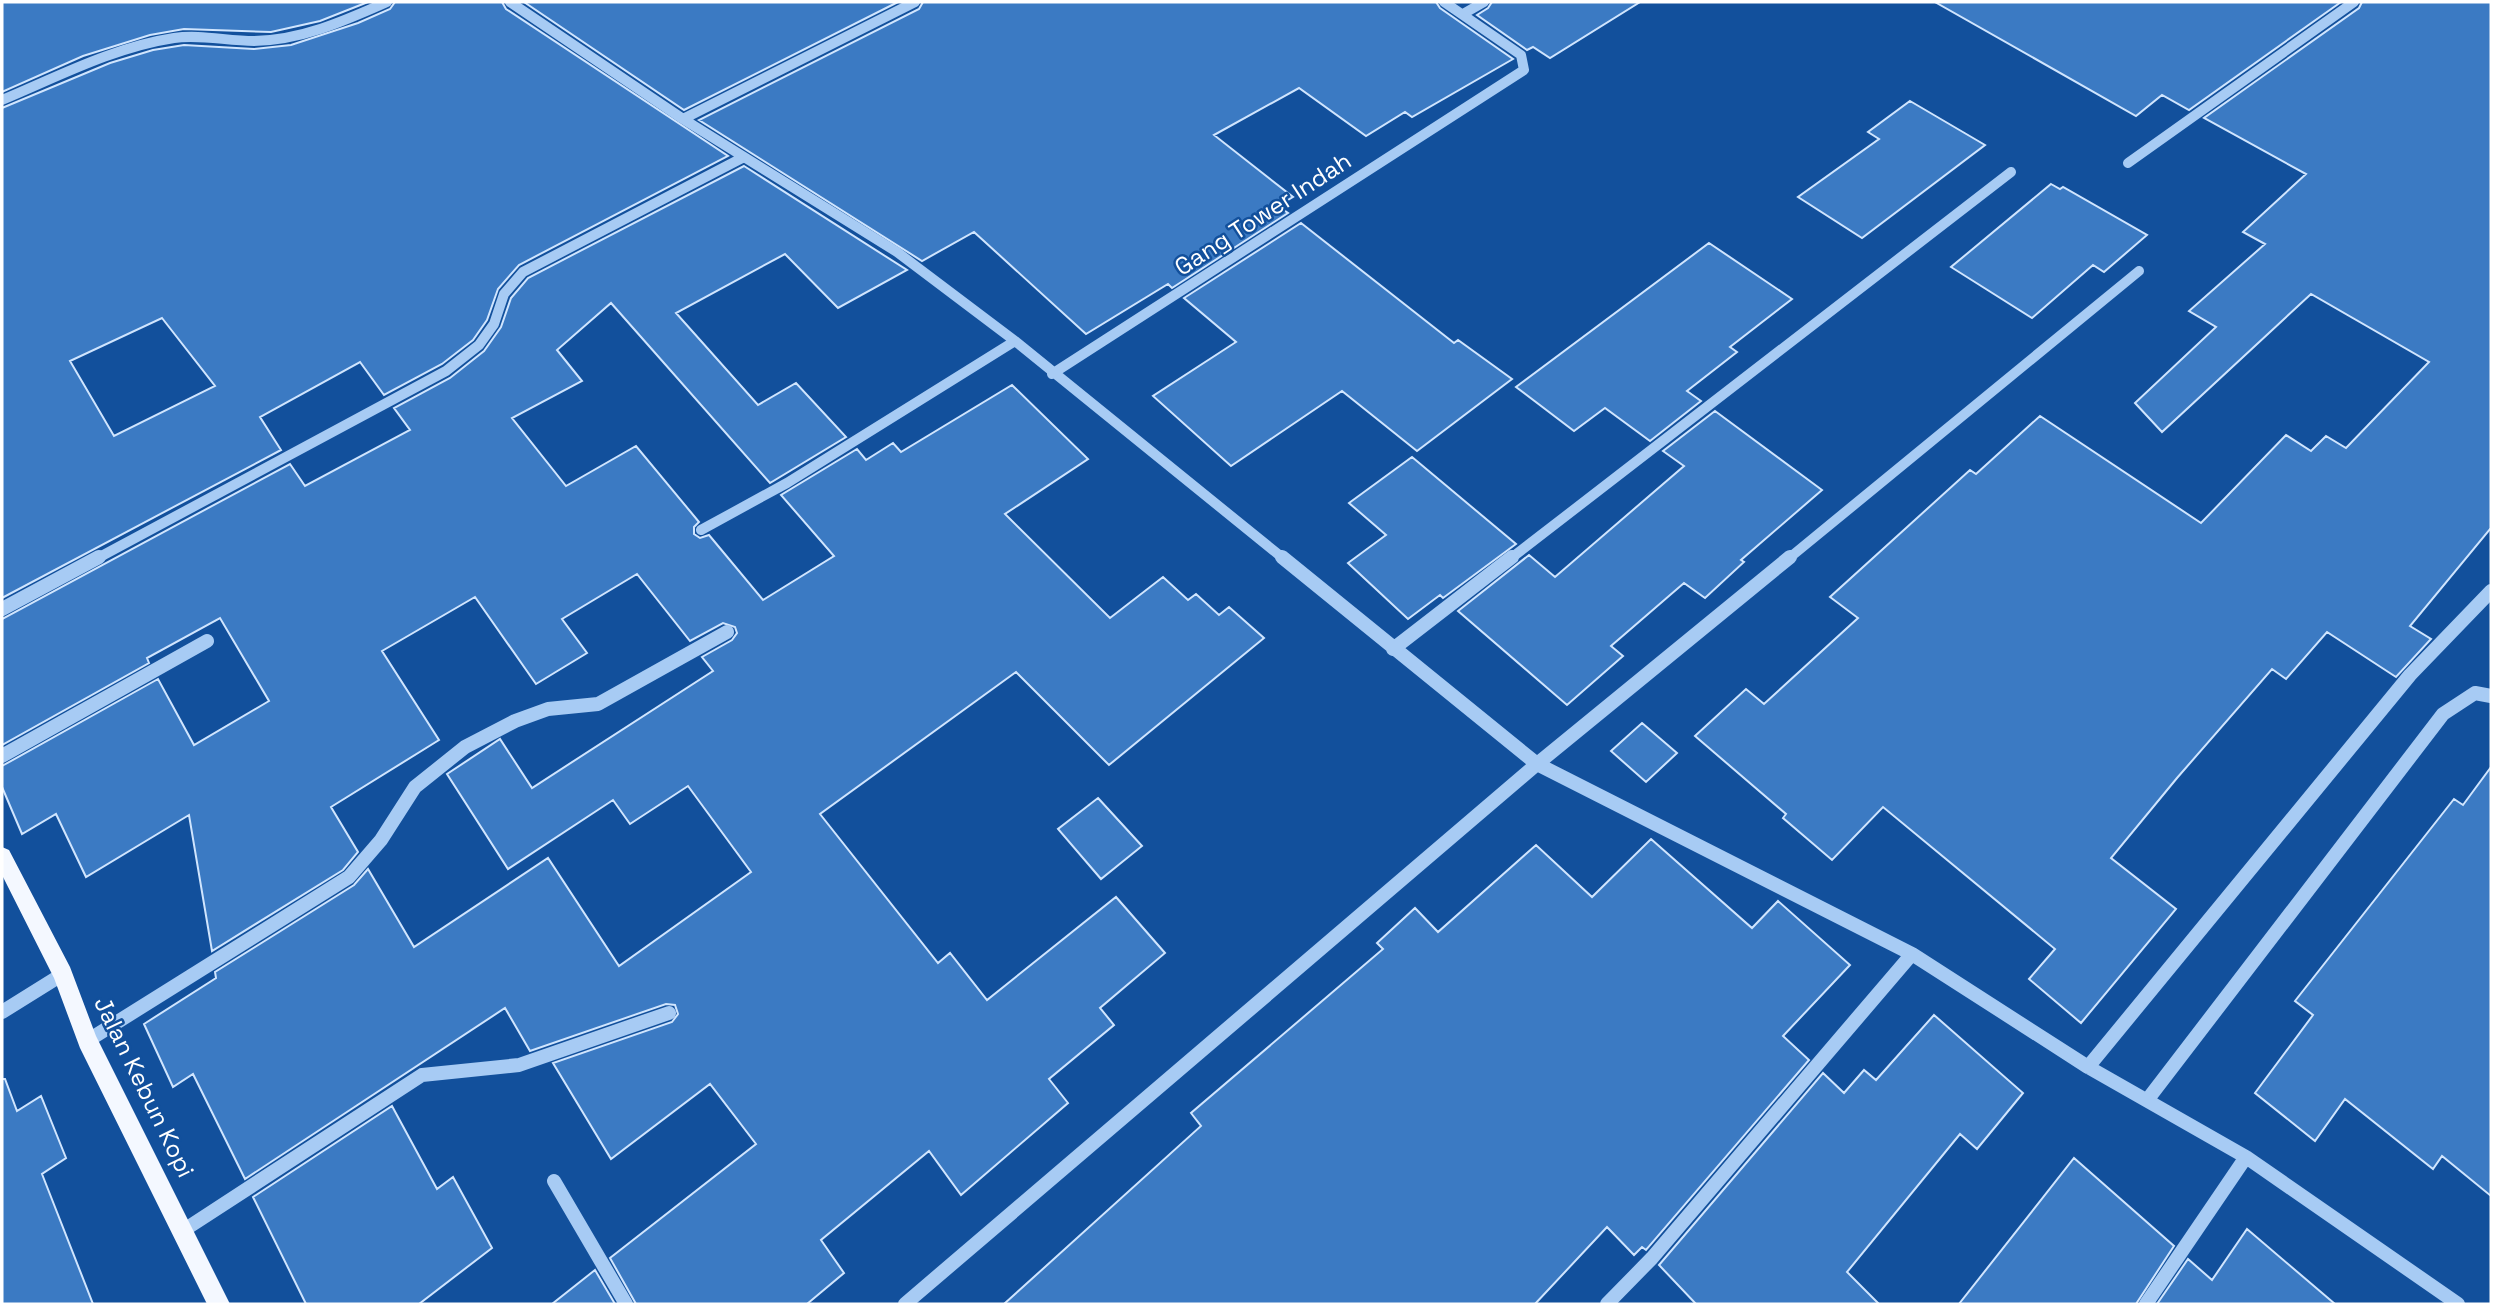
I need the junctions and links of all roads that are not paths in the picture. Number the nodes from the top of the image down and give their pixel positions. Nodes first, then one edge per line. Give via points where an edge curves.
1 (387, 2) edge
2 (509, 2) edge
3 (915, 2) edge
4 (1444, 2) edge
5 (1484, 2) edge
6 (2354, 2) edge
7 (1463, 14) junction
8 (2, 100) edge
9 (684, 119) junction
10 (744, 158) junction
11 (2129, 163) dead end
12 (2011, 172) dead end
13 (2139, 271) dead end
14 (1015, 341) junction
15 (1052, 374) junction
16 (701, 530) dead end
17 (2491, 592) edge
18 (2, 609) edge
19 (727, 632) dead end
20 (207, 641) dead end
21 (1393, 649) junction
22 (2491, 696) edge
23 (2, 756) edge
24 (1538, 764) junction
25 (2, 856) edge
26 (1912, 954) junction
27 (63, 974) junction
28 (2, 1012) edge
29 (669, 1013) dead end
30 (87, 1041) junction
31 (2088, 1068) junction
32 (2148, 1099) junction
33 (2246, 1157) junction
34 (554, 1181) dead end
35 (184, 1230) junction
36 (219, 1304) edge
37 (626, 1304) edge
38 (905, 1304) edge
39 (1607, 1304) edge
40 (2146, 1304) edge
41 (2458, 1304) edge

1 - 8 street via 312,34 281,40 254,42 203,35 171,38
2 - 9 street
3 - 9 street
4 - 7 street
5 - 7 street
6 - 11 street
7 - 15 street, Gang Tower Indah via 1521,55 1524,69
9 - 10 street
10 - 14 street via 897,252
10 - 18 street via 531,267 504,294 494,324 479,345 446,371
12 - 21 street
13 - 24 street
14 - 15 street
14 - 16 street via 787,483
15 - 21 street
17 - 31 street via 2410,675
19 - 30 street via 598,704 548,709 465,747 415,787 381,840 349,877
20 - 23 street
21 - 24 street
22 - 32 street via 2475,693 2443,714
24 - 26 street
24 - 38 street
25 - 27 main road, Jalan Kebun Kopi
26 - 31 street
26 - 39 street via 1652,1258
27 - 28 street
27 - 30 main road, Jalan Kebun Kopi
29 - 35 street via 519,1065 422,1075
30 - 35 main road, Jalan Kebun Kopi
31 - 32 street
32 - 33 street
33 - 40 street
33 - 41 street
34 - 37 street
35 - 36 main road, Jalan Kebun Kopi

